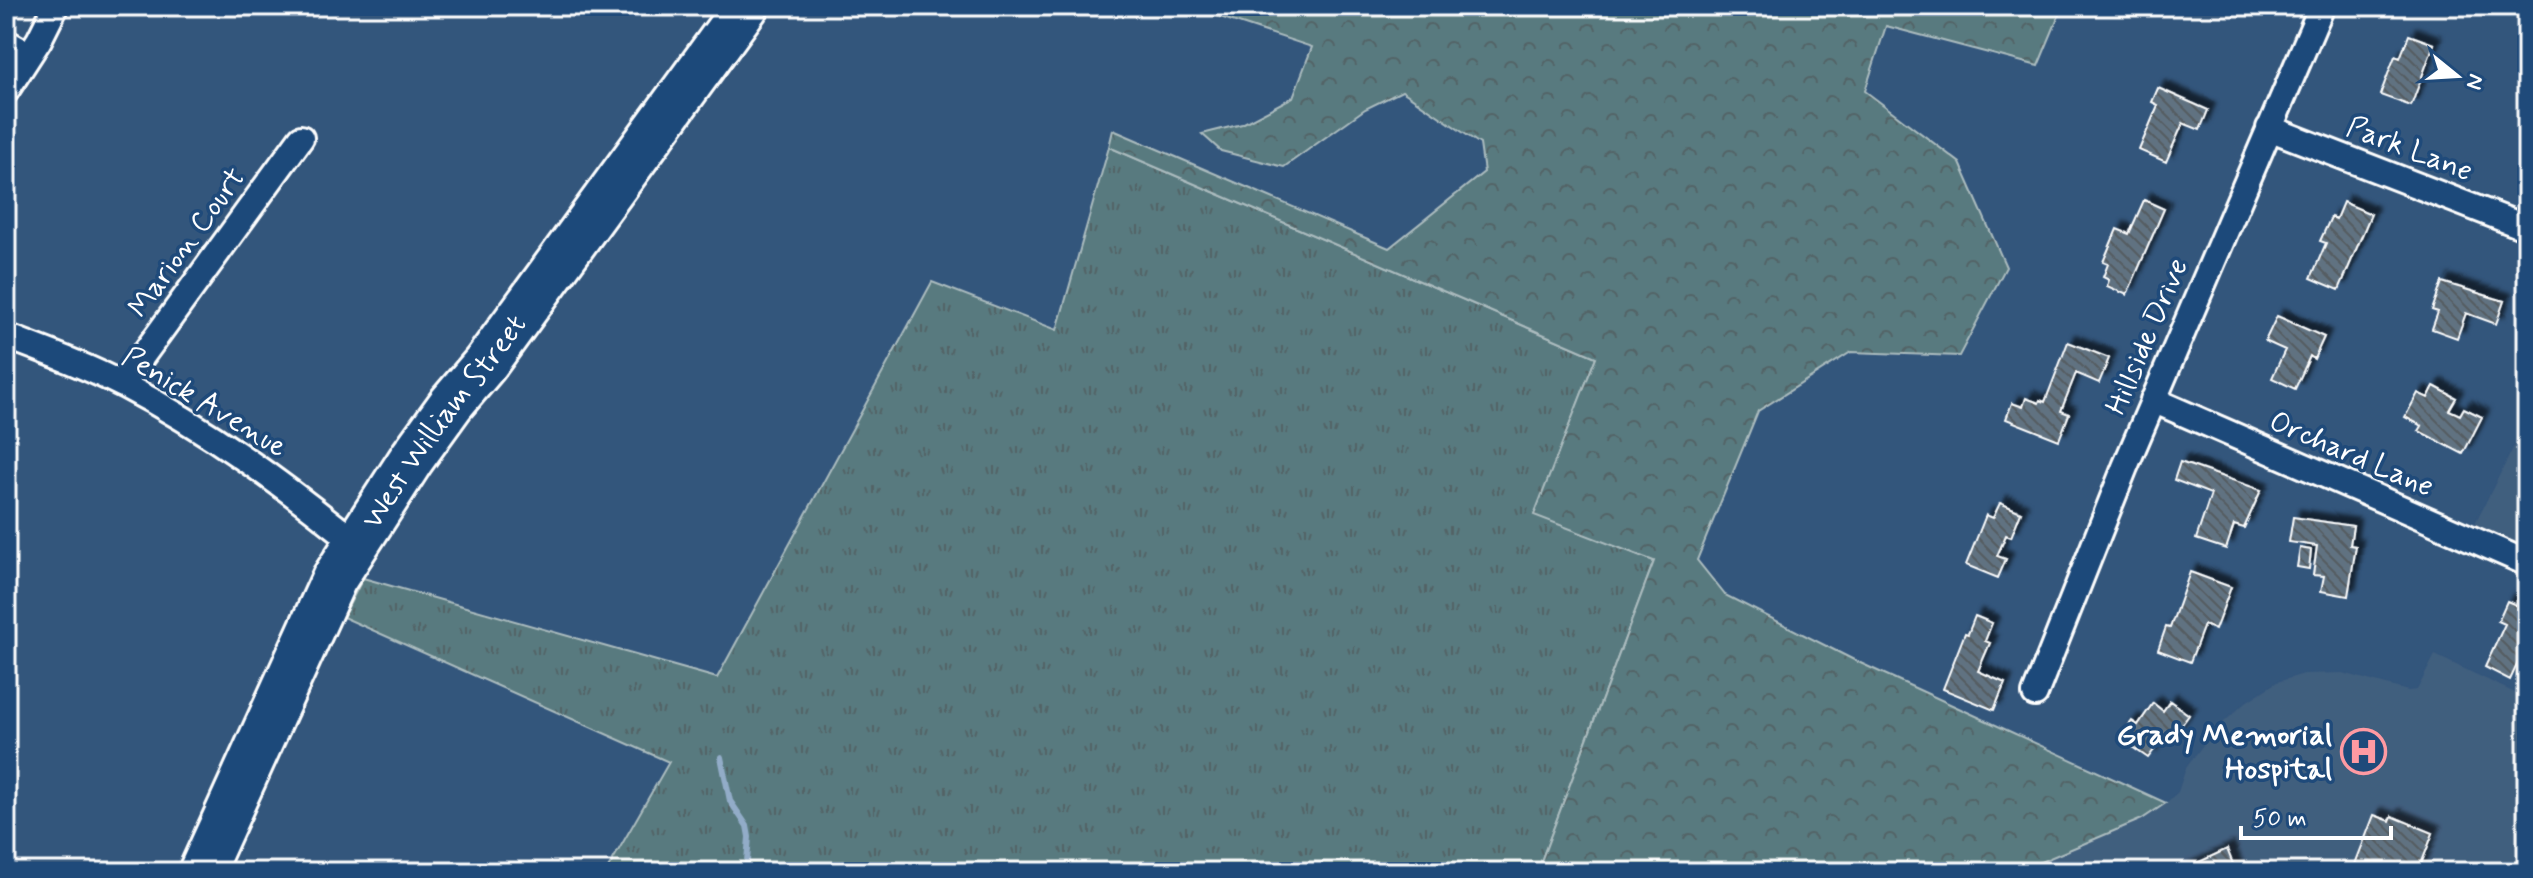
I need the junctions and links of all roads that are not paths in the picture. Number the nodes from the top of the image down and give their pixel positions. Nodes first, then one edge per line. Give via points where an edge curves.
1 (56, 6) edge
2 (746, 6) edge
3 (2322, 6) edge
4 (6, 42) edge
5 (29, 55) junction
6 (6, 91) edge
7 (2269, 128) junction
8 (301, 138) dead end
9 (2527, 228) edge
10 (6, 336) edge
11 (122, 384) junction
12 (2153, 400) junction
13 (357, 544) junction
14 (2527, 563) edge
15 (2035, 694) dead end
16 (201, 872) edge

1 - 5 street
2 - 13 highway, West William Street via 412,458
3 - 7 street, Hillside Drive
4 - 5 street
5 - 6 street
7 - 9 street, Park Lane
7 - 12 street, Hillside Drive
8 - 11 street, Marion Court
10 - 11 street, Penick Avenue
11 - 13 street, Penick Avenue via 230,449
12 - 14 street, Orchard Lane
12 - 15 street, Hillside Drive
13 - 16 highway, West William Street via 322,603

